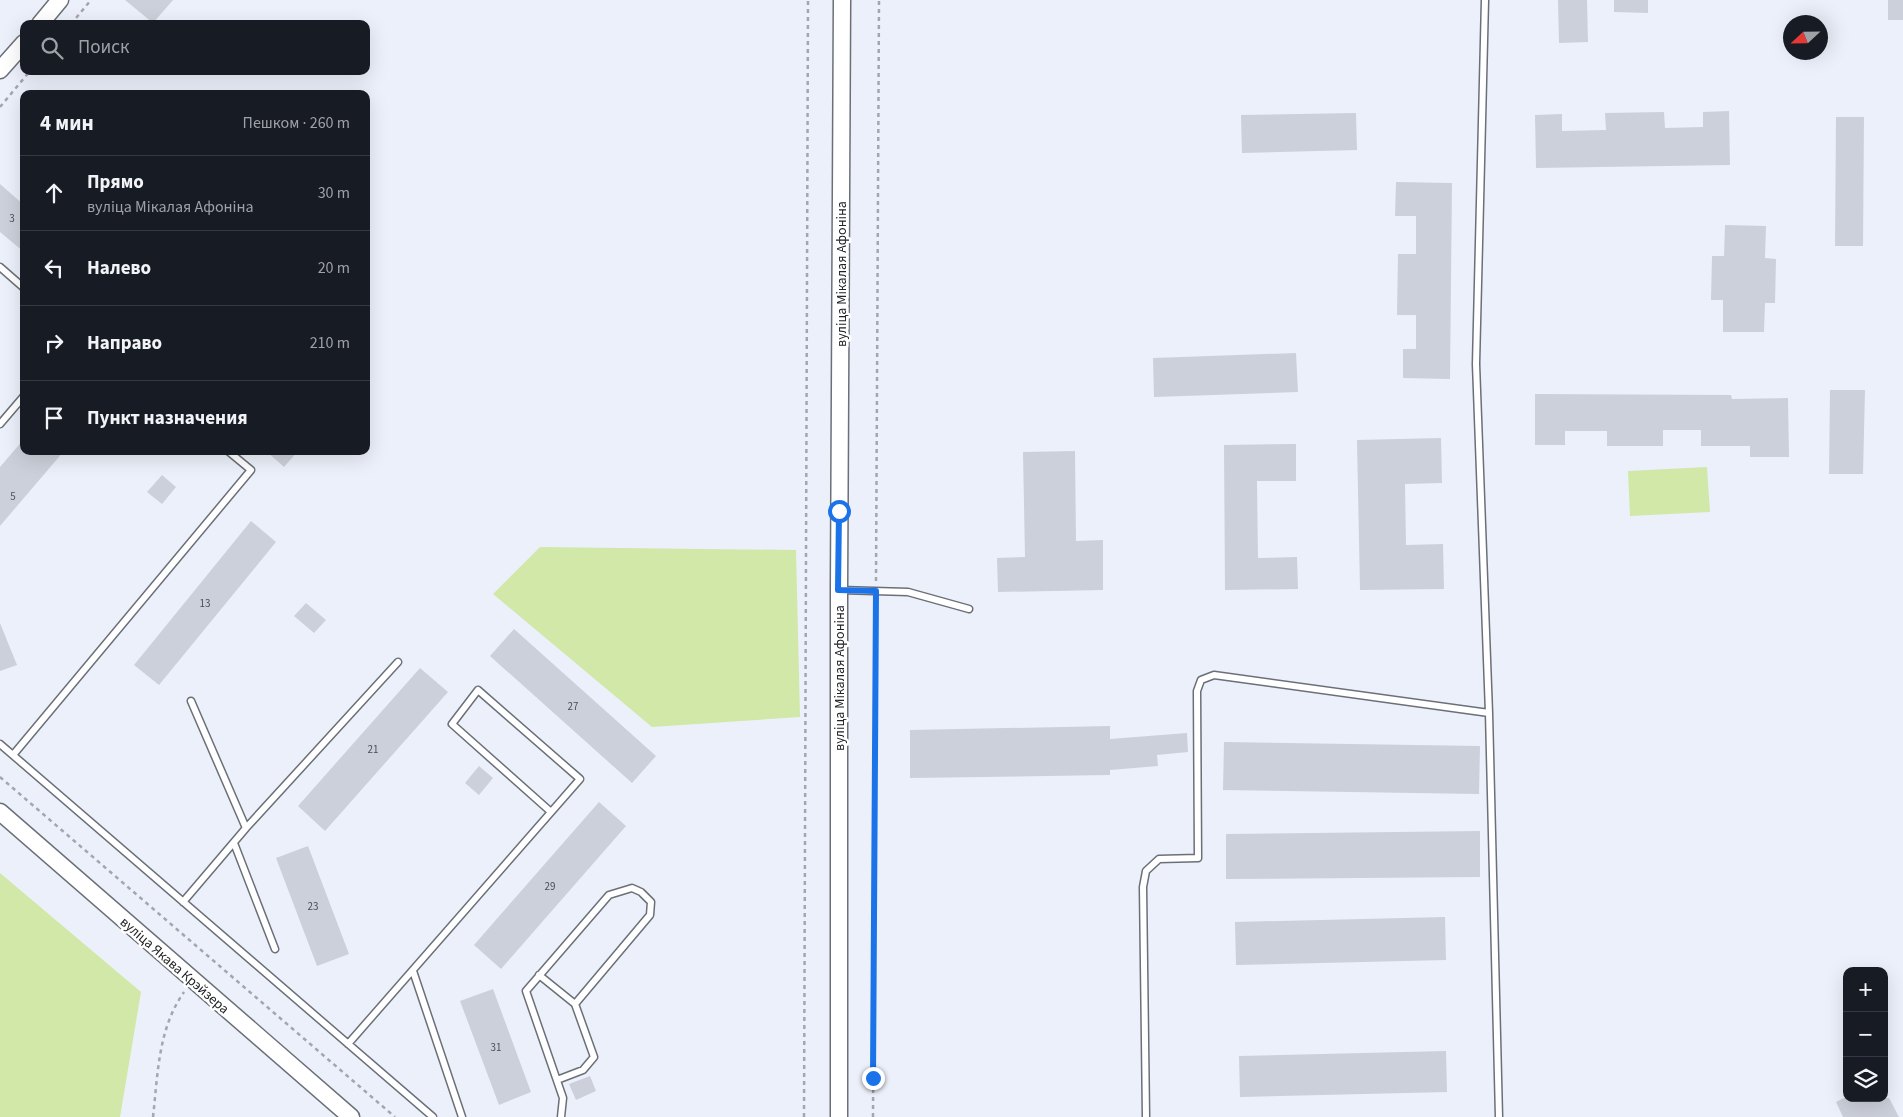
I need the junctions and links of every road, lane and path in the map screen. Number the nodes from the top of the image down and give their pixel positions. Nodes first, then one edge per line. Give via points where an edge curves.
1 (60, 0) edge
2 (91, 0) edge
3 (808, 0) edge
4 (842, 0) edge
5 (879, 0) edge
6 (1485, 0) edge
7 (43, 20) edge
8 (74, 20) edge
9 (20, 48) edge
10 (0, 70) edge
11 (27, 75) edge
12 (0, 107) edge
13 (0, 267) edge
14 (20, 284) edge
15 (20, 401) edge
16 (0, 424) edge
17 (233, 455) edge
18 (838, 590) junction
19 (876, 591) junction
20 (969, 610) dead end
21 (398, 662) dead end
22 (191, 702) dead end
23 (1489, 713) junction
24 (0, 744) edge
25 (13, 755) junction
26 (0, 777) edge
27 (0, 812) edge
28 (551, 812) junction
29 (246, 828) junction
30 (234, 843) junction
31 (183, 902) junction
32 (274, 949) dead end
33 (413, 970) junction
34 (539, 975) junction
35 (192, 980) junction
36 (574, 1004) junction
37 (348, 1044) junction
38 (557, 1080) junction
39 (153, 1117) edge
40 (351, 1117) edge
41 (394, 1117) edge
42 (433, 1117) edge
43 (462, 1117) edge
44 (561, 1117) edge
45 (804, 1117) edge
46 (839, 1117) edge
47 (872, 1117) edge
48 (1146, 1117) edge
49 (1499, 1117) edge

1 - 7 street
2 - 8 path
3 - 45 path
4 - 18 street, вуліца Мікалая Афоніна
5 - 19 path
6 - 23 lane via 1476,364
9 - 10 street
11 - 12 path
13 - 14 lane
15 - 16 lane
17 - 25 lane via 251,470
18 - 19 lane
18 - 46 street, вуліца Мікалая Афоніна
19 - 20 lane via 908,592
19 - 47 path
21 - 29 lane
22 - 29 lane
23 - 48 lane via 1214,675 1201,680 1197,691 1198,858 1159,859 1146,871 1143,886
23 - 49 lane
24 - 25 lane
25 - 31 lane
26 - 41 path
27 - 35 street, вуліца Якава Крэйзера
28 - 28 lane via 580,779 478,690 452,724
28 - 33 lane
29 - 30 lane
30 - 31 lane
30 - 32 lane
31 - 37 lane
33 - 37 lane
33 - 43 lane
34 - 36 lane
34 - 36 lane via 609,895 632,888 641,892 650,902 650,915
34 - 38 lane via 526,990
35 - 39 path via 167,1022
35 - 40 street, вуліца Якава Крэйзера
36 - 38 lane via 594,1057 583,1070
37 - 42 lane
38 - 44 lane via 563,1098

